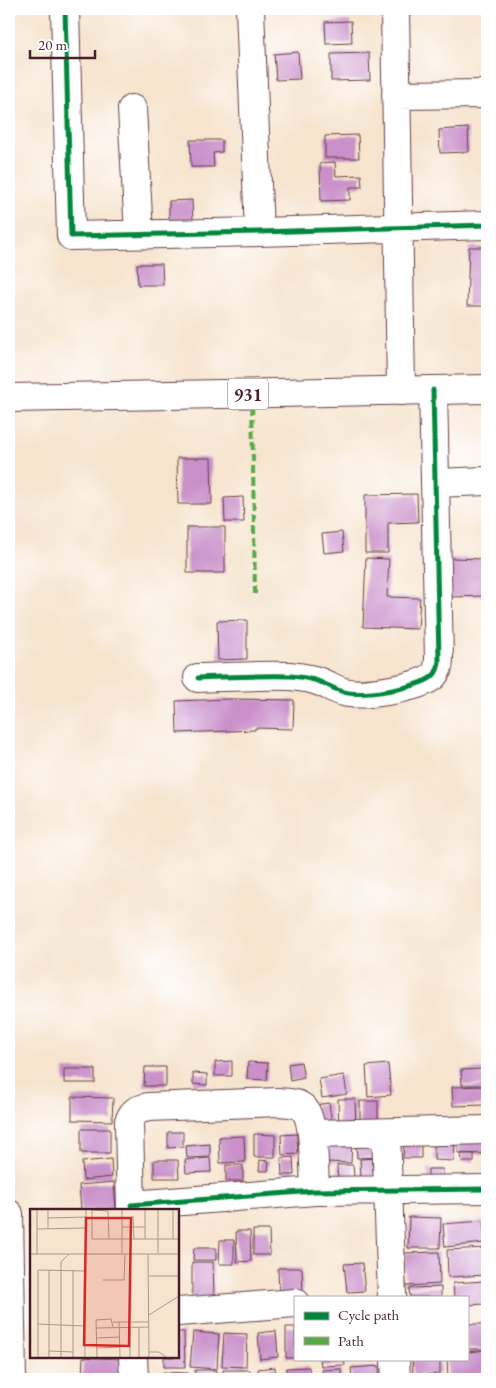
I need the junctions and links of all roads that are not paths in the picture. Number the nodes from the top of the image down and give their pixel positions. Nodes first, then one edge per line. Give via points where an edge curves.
1 (65, 9) edge
2 (250, 9) edge
3 (395, 9) edge
4 (396, 94) junction
5 (487, 94) edge
6 (132, 109) dead end
7 (487, 225) edge
8 (398, 228) junction
9 (258, 232) junction
10 (139, 234) junction
11 (487, 389) edge
12 (401, 390) junction
13 (433, 390) junction
14 (9, 398) edge
15 (487, 481) edge
16 (435, 483) junction
17 (198, 678) dead end
18 (487, 1130) edge
19 (386, 1133) junction
20 (312, 1134) junction
21 (487, 1189) edge
22 (387, 1190) junction
23 (315, 1191) junction
24 (132, 1208) edge
25 (9, 1214) edge
26 (392, 1296) edge
27 (294, 1303) edge
28 (179, 1312) edge
29 (133, 1358) edge
30 (395, 1360) edge
31 (12, 1379) edge
32 (134, 1379) edge
33 (396, 1379) edge

1 - 10 main road via 71,236
2 - 9 main road
3 - 4 main road
4 - 5 main road
4 - 8 main road
6 - 10 main road
7 - 8 main road
8 - 9 main road
8 - 12 main road
9 - 10 main road
11 - 13 main road, 931
12 - 13 main road, 931
12 - 14 main road, 931
13 - 16 main road
15 - 16 main road
16 - 17 main road via 440,659 433,676 412,686 358,694 344,692 319,681 290,676
18 - 19 main road
19 - 20 main road
19 - 22 main road
20 - 23 main road
20 - 24 main road via 308,1115 295,1103 138,1109 129,1121
21 - 22 main road
22 - 23 main road
22 - 26 main road
23 - 24 main road
25 - 31 main road
27 - 28 main road
29 - 32 main road
30 - 33 main road

